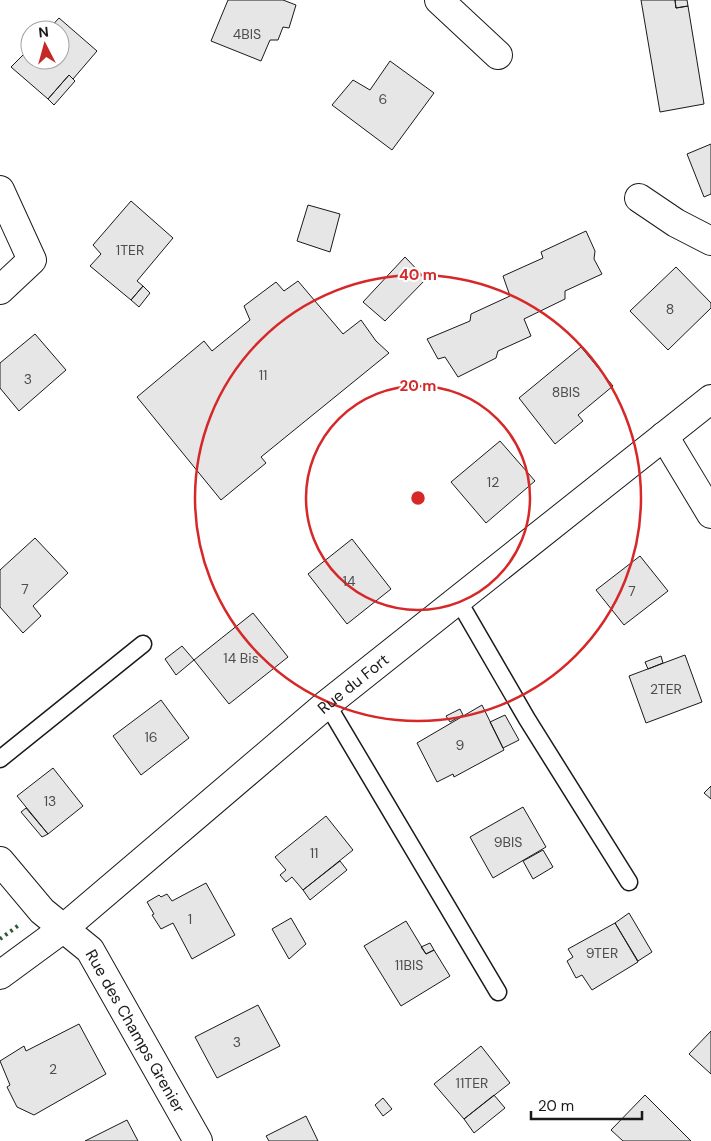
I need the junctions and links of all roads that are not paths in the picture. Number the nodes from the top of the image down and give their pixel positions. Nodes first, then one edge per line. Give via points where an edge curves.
1 (439, 0) edge
2 (498, 55) dead end
3 (0, 190) edge
4 (639, 198) dead end
5 (711, 241) edge
6 (0, 290) edge
7 (711, 399) edge
8 (664, 436) junction
9 (711, 514) edge
10 (458, 600) junction
11 (143, 644) dead end
12 (327, 704) junction
13 (0, 759) edge
14 (0, 862) edge
15 (629, 882) dead end
16 (64, 928) junction
17 (0, 975) edge
18 (498, 992) dead end
19 (198, 1141) edge

1 - 2 street
3 - 6 street via 32,260
4 - 5 street
7 - 8 street, Rue du Fort
8 - 9 street
8 - 10 street, Rue du Fort
10 - 12 street, Rue du Fort
10 - 15 lane
11 - 13 lane
12 - 16 street, Rue du Fort
12 - 18 lane
14 - 16 street, Rue des Champs Grenier via 42,911
16 - 17 street, Rue du Fort
16 - 19 street, Rue des Champs Grenier via 90,950

